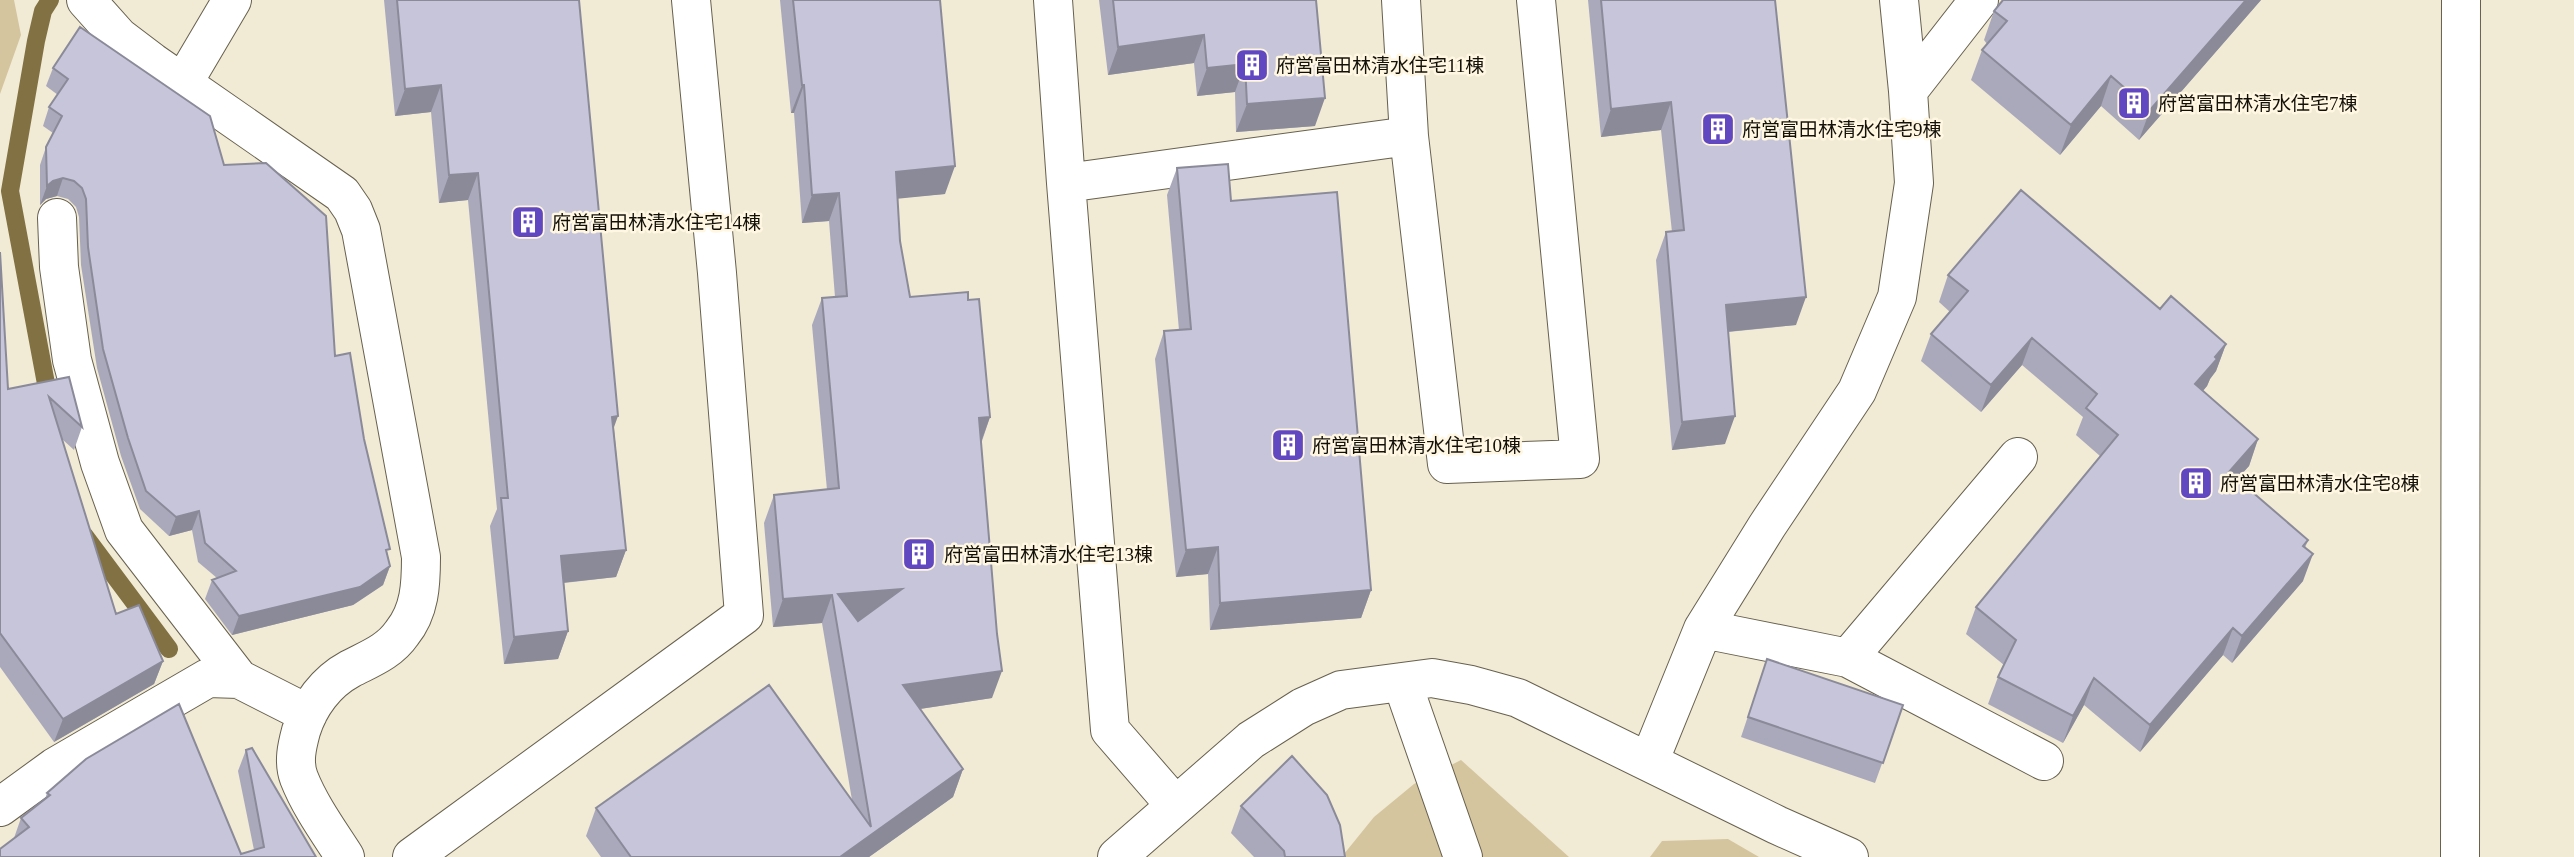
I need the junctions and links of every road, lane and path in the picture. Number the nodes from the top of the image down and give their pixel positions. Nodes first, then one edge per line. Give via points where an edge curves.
1 (86, 0) edge
2 (232, 0) edge
3 (691, 0) edge
4 (1053, 0) edge
5 (1401, 0) edge
6 (1536, 0) edge
7 (1899, 0) edge
8 (1979, 0) edge
9 (2461, 0) edge
10 (183, 83) junction
11 (1908, 91) junction
12 (1409, 136) junction
13 (1066, 183) junction
14 (57, 218) dead end
15 (2018, 457) dead end
16 (1703, 629) junction
17 (1848, 658) junction
18 (239, 679) junction
19 (1402, 682) junction
20 (308, 713) junction
21 (2044, 761) dead end
22 (1649, 762) junction
23 (1175, 805) junction
24 (0, 807) edge
25 (345, 857) edge
26 (412, 857) edge
27 (1118, 857) edge
28 (1463, 857) edge
29 (1849, 857) edge
30 (2460, 857) edge

1 - 10 street via 119,37
2 - 10 street
3 - 26 street via 744,615
4 - 13 street
5 - 12 street
6 - 12 street via 1580,459 1447,464
7 - 11 street
8 - 11 street
9 - 30 street
10 - 20 street via 342,194 357,220 369,271 422,556 420,593 402,634 379,656 328,685
11 - 16 street via 1914,183 1897,297 1857,391
12 - 13 street
13 - 23 street via 1110,730
14 - 18 street via 72,360 124,530
15 - 17 street
16 - 17 street
16 - 22 street
17 - 21 street
18 - 20 street
18 - 24 street via 208,678 55,767
19 - 22 street via 1433,678 1518,698
19 - 23 street via 1342,690 1303,707 1251,740
19 - 28 street
20 - 25 street via 295,750 298,776
22 - 29 street
23 - 27 street

